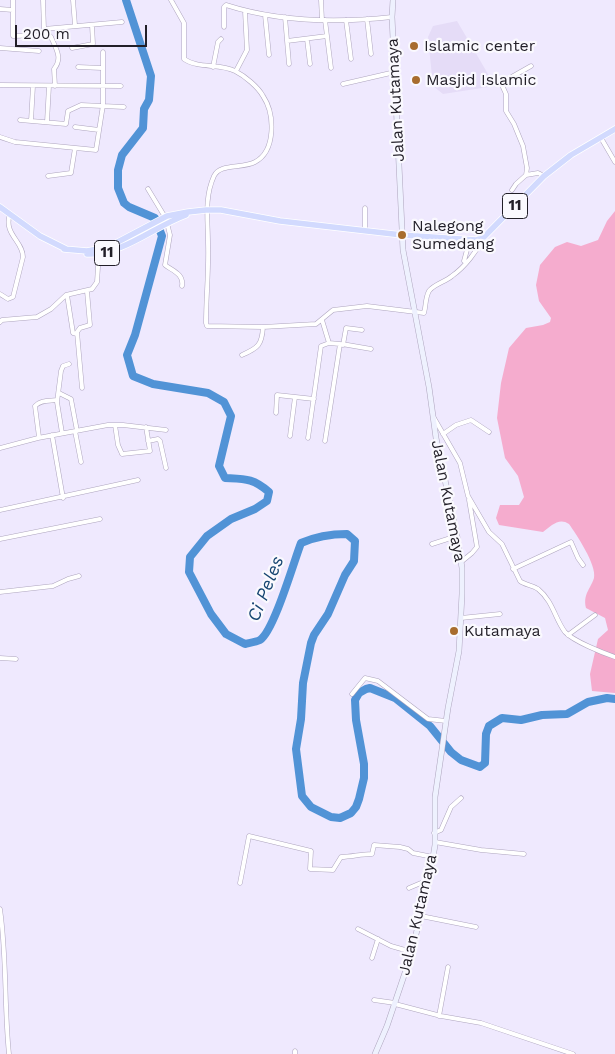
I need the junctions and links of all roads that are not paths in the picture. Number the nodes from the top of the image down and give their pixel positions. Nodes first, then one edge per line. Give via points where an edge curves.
1 (13, 0) edge
2 (43, 0) edge
3 (73, 0) edge
4 (170, 0) edge
5 (322, 0) edge
6 (392, 0) edge
7 (0, 9) edge
8 (13, 10) junction
9 (245, 11) junction
10 (266, 15) junction
11 (285, 17) junction
12 (392, 17) junction
13 (323, 20) junction
14 (346, 20) junction
15 (367, 20) junction
16 (122, 22) dead end
17 (92, 25) junction
18 (75, 26) junction
19 (224, 27) dead end
20 (44, 29) junction
21 (49, 35) junction
22 (327, 36) junction
23 (306, 38) junction
24 (221, 39) dead end
25 (287, 41) junction
26 (0, 48) edge
27 (72, 48) dead end
28 (39, 51) dead end
29 (103, 52) dead end
30 (371, 54) dead end
31 (269, 55) dead end
32 (351, 59) dead end
33 (289, 64) dead end
34 (310, 64) dead end
35 (213, 66) junction
36 (531, 66) dead end
37 (78, 67) dead end
38 (102, 68) junction
39 (331, 68) dead end
40 (236, 71) junction
41 (395, 72) junction
42 (343, 84) dead end
43 (0, 85) edge
44 (32, 86) junction
45 (49, 86) junction
46 (55, 86) junction
47 (121, 86) dead end
48 (102, 87) junction
49 (103, 105) junction
50 (124, 106) dead end
51 (20, 120) dead end
52 (31, 121) junction
53 (47, 122) junction
54 (75, 127) dead end
55 (615, 129) edge
56 (99, 130) junction
57 (0, 137) edge
58 (601, 138) junction
59 (75, 148) junction
60 (615, 162) edge
61 (526, 175) junction
62 (48, 176) dead end
63 (544, 176) junction
64 (148, 189) dead end
65 (512, 190) dead end
66 (0, 207) edge
67 (365, 208) dead end
68 (206, 210) junction
69 (10, 214) junction
70 (165, 220) junction
71 (365, 230) junction
72 (402, 235) junction
73 (484, 237) junction
74 (466, 240) junction
75 (99, 252) junction
76 (463, 265) junction
77 (182, 286) dead end
78 (87, 291) junction
79 (0, 294) edge
80 (67, 295) junction
81 (416, 313) junction
82 (322, 320) junction
83 (0, 322) edge
84 (263, 327) junction
85 (362, 330) dead end
86 (77, 334) junction
87 (329, 342) junction
88 (341, 344) junction
89 (371, 349) dead end
90 (242, 355) dead end
91 (69, 364) dead end
92 (82, 388) dead end
93 (59, 393) junction
94 (295, 397) junction
95 (314, 399) junction
96 (57, 400) junction
97 (276, 413) dead end
98 (432, 413) junction
99 (115, 425) junction
100 (146, 427) junction
101 (166, 430) dead end
102 (76, 431) junction
103 (489, 432) dead end
104 (62, 434) junction
105 (443, 434) junction
106 (52, 435) junction
107 (290, 436) dead end
108 (39, 437) junction
109 (308, 438) dead end
110 (148, 441) junction
111 (325, 441) dead end
112 (0, 448) edge
113 (81, 462) dead end
114 (166, 468) dead end
115 (138, 480) dead end
116 (466, 491) junction
117 (63, 498) junction
118 (0, 510) edge
119 (100, 519) dead end
120 (458, 536) junction
121 (0, 539) edge
122 (432, 544) dead end
123 (461, 562) junction
124 (583, 565) dead end
125 (513, 569) junction
126 (79, 576) dead end
127 (0, 592) edge
128 (500, 614) dead end
129 (595, 615) dead end
130 (461, 618) junction
131 (568, 635) junction
132 (615, 656) edge
133 (0, 658) edge
134 (16, 659) dead end
135 (352, 694) dead end
136 (446, 721) junction
137 (461, 798) dead end
138 (434, 833) junction
139 (434, 842) junction
140 (524, 854) dead end
141 (433, 857) junction
142 (428, 880) junction
143 (240, 883) dead end
144 (409, 888) dead end
145 (0, 909) edge
146 (421, 916) junction
147 (476, 927) dead end
148 (358, 929) dead end
149 (378, 939) junction
150 (412, 952) junction
151 (372, 958) dead end
152 (448, 967) dead end
153 (374, 1000) dead end
154 (395, 1004) junction
155 (2, 1016) edge
156 (439, 1016) junction
157 (8, 1054) edge
158 (375, 1054) edge
159 (573, 1054) edge

1 - 8 street
2 - 20 street
3 - 18 street
4 - 35 street via 184,23 184,59
5 - 13 street
6 - 12 main road, Jalan Kutamaya
7 - 8 street
8 - 21 street via 14,36
9 - 10 street
9 - 19 street via 224,6
9 - 40 street via 247,50
10 - 11 street
10 - 31 street
11 - 13 street
11 - 25 street
12 - 15 street
12 - 41 main road, Jalan Kutamaya
13 - 14 street
13 - 22 street
14 - 15 street
14 - 32 street
15 - 30 street
16 - 17 street
17 - 18 street
17 - 27 street via 93,44
18 - 20 street
20 - 21 street
21 - 46 street via 59,57 54,69
22 - 23 street
22 - 39 street
23 - 25 street
23 - 34 street
24 - 35 street
25 - 33 street
26 - 28 street
29 - 38 street
35 - 40 street
36 - 61 street via 502,83 506,111 523,146
37 - 38 street
38 - 48 street
40 - 68 street via 264,97 269,110 270,138 266,153 257,161 241,167 222,168 216,173
41 - 42 street
41 - 72 main road, Jalan Kutamaya
43 - 44 street
44 - 45 street
44 - 52 street
45 - 46 street
45 - 53 street
46 - 48 street
47 - 48 street
48 - 49 street
49 - 50 street
49 - 53 street via 75,107 68,111 66,124
49 - 56 street
51 - 52 street
52 - 53 street
54 - 56 street
55 - 58 highway, 11
56 - 59 street via 96,150
57 - 59 street via 15,142
58 - 60 street
58 - 63 highway, 11
59 - 62 street via 71,173
61 - 63 street via 538,173
61 - 65 street
63 - 73 highway, 11
64 - 70 street
66 - 69 highway, 11
67 - 71 street
68 - 70 highway, 11
68 - 71 highway, 11
68 - 84 street via 206,325
69 - 75 highway, 11 via 40,236 64,248 77,253
69 - 79 street via 8,223 23,257 13,297 8,299
70 - 75 highway, 11 via 114,251
70 - 77 street via 170,235 164,263 180,274
71 - 72 highway, 11
72 - 74 highway, 11
72 - 81 main road, Jalan Kutamaya
73 - 74 highway, 11
73 - 76 street
74 - 76 street via 468,246
75 - 78 street via 97,282
76 - 81 street via 429,291 424,313
78 - 80 street
78 - 86 street via 91,322
80 - 83 street via 52,309 37,316
80 - 86 street via 72,330
81 - 82 street via 367,306 333,310
81 - 98 main road, Jalan Kutamaya
82 - 84 street via 316,324
82 - 87 street
84 - 90 street via 257,347
85 - 88 street via 346,328
86 - 92 street
87 - 88 street
87 - 95 street via 321,346
88 - 89 street
88 - 111 street
91 - 93 street via 60,371
93 - 96 street
93 - 102 street via 71,399
94 - 95 street
94 - 97 street via 277,395
94 - 107 street
95 - 109 street
96 - 104 street
96 - 108 street via 35,406
98 - 105 street
98 - 120 main road, Jalan Kutamaya
99 - 100 street
99 - 102 street
99 - 110 street via 122,454 149,452
100 - 101 street
100 - 110 street
102 - 104 street
102 - 113 street
103 - 105 street via 471,420
104 - 106 street
105 - 116 street via 462,470
106 - 108 street
106 - 117 street
108 - 112 street
110 - 114 street via 160,441
115 - 117 street
116 - 123 street via 477,547
116 - 125 street via 487,529 502,544
117 - 118 street
119 - 121 street
120 - 122 street
120 - 123 main road, Jalan Kutamaya
123 - 130 main road, Jalan Kutamaya
124 - 125 street via 571,542
125 - 131 street via 520,581 541,592
126 - 127 street via 53,586
128 - 130 street
129 - 131 street
130 - 136 main road, Jalan Kutamaya
131 - 132 street
133 - 134 street
135 - 136 street via 365,678 378,681 428,720
136 - 138 main road, Jalan Kutamaya via 435,797
137 - 138 street via 451,807 442,830
138 - 139 main road, Jalan Kutamaya
139 - 140 street
139 - 141 main road, Jalan Kutamaya
141 - 142 main road, Jalan Kutamaya
141 - 143 street via 400,847 374,845 372,854 341,857 332,870 310,869 311,851 249,836
142 - 144 street
142 - 146 main road, Jalan Kutamaya
145 - 155 street via 4,937
146 - 147 street
146 - 150 main road, Jalan Kutamaya
148 - 149 street
149 - 150 street
149 - 151 street
150 - 154 main road, Jalan Kutamaya
152 - 156 street
153 - 154 street
154 - 156 street
154 - 158 main road, Jalan Kutamaya
155 - 157 street
156 - 159 street via 481,1023

